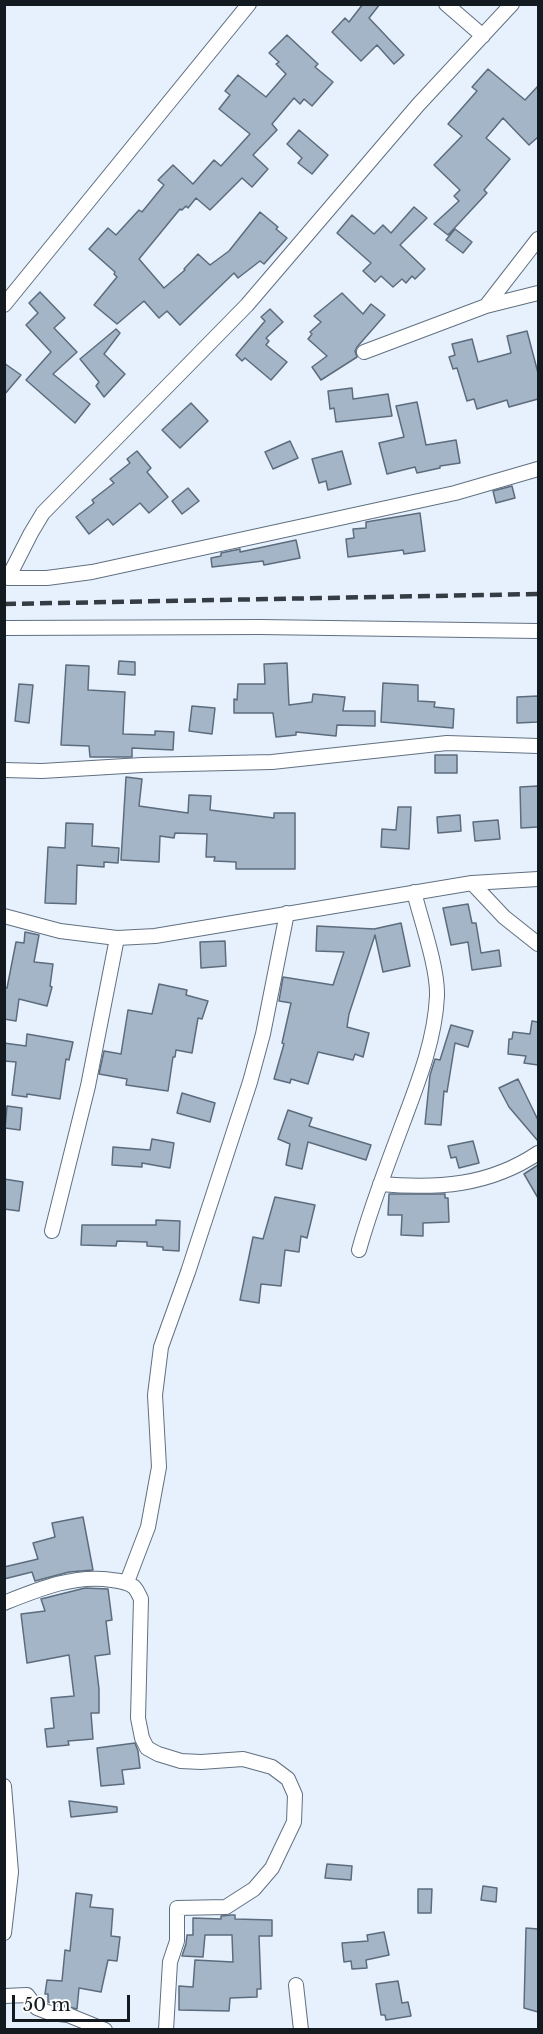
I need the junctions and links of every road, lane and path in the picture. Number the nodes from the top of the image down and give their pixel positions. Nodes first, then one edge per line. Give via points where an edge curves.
1 (254, 4) edge
2 (446, 4) edge
3 (512, 4) edge
4 (245, 8) edge
5 (483, 36) junction
6 (538, 238) edge
7 (538, 292) edge
8 (4, 305) edge
9 (486, 306) junction
10 (364, 352) dead end
11 (538, 470) edge
12 (6, 581) edge
13 (4, 628) edge
14 (538, 630) edge
15 (538, 746) edge
16 (4, 770) edge
17 (538, 879) edge
18 (472, 883) junction
19 (414, 892) junction
20 (287, 913) junction
21 (4, 916) edge
22 (117, 938) junction
23 (538, 944) edge
24 (538, 1153) edge
25 (380, 1184) junction
26 (52, 1231) dead end
27 (359, 1250) dead end
28 (127, 1582) junction
29 (4, 1602) edge
30 (4, 1786) edge
31 (4, 1933) edge
32 (296, 1984) dead end
33 (4, 1996) edge
34 (105, 2030) edge
35 (166, 2030) edge
36 (301, 2030) edge

1 - 4 street
2 - 5 street
3 - 5 street
4 - 8 street
5 - 12 street via 418,105 247,305 43,513
6 - 9 street
7 - 9 street
9 - 10 street
11 - 12 street via 454,493 92,572
13 - 14 street
15 - 16 street via 447,743 272,762
17 - 18 street
18 - 19 street
18 - 23 street via 504,917
19 - 20 street
19 - 25 street via 437,994 425,1064
20 - 22 street via 155,936
20 - 28 street via 250,1083 161,1347 155,1395 159,1467 148,1527
21 - 22 street via 60,931
22 - 26 street via 88,1086
24 - 25 street via 485,1179 436,1186
25 - 27 street
28 - 29 street via 79,1580
28 - 35 street via 136,1588 141,1599 138,1718 147,1748 181,1761 243,1759 272,1767 288,1779 295,1795 294,1822 272,1868 254,1889 226,1907 177,1908
30 - 31 street via 11,1872
32 - 36 street
33 - 34 street via 27,1995 37,2008

